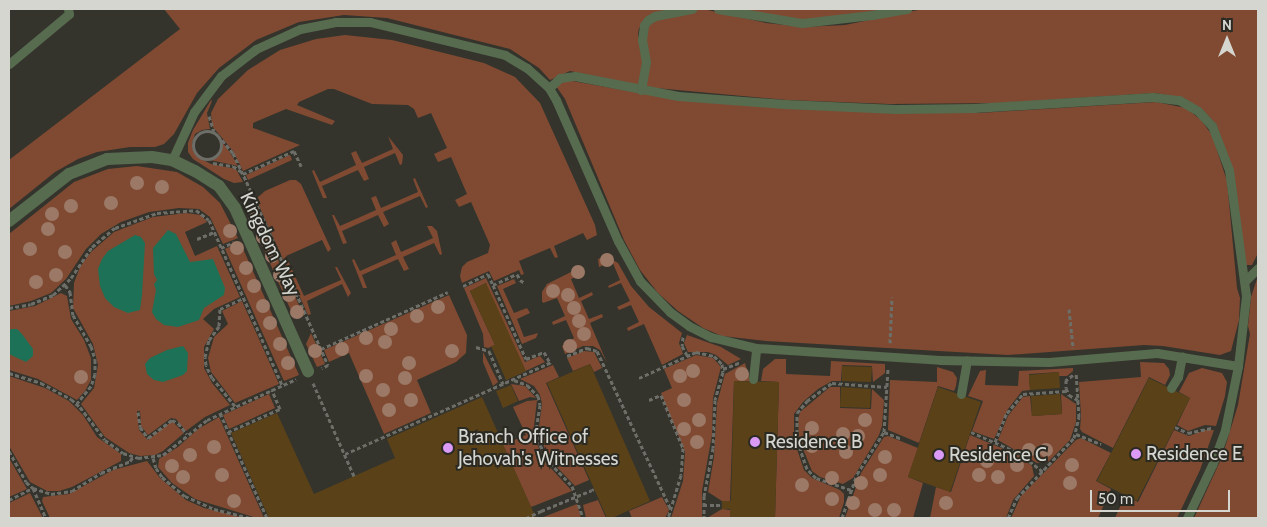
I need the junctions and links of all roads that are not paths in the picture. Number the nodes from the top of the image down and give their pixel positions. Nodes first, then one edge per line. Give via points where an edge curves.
1 (68, 9) edge
2 (692, 9) edge
3 (718, 9) edge
4 (907, 9) edge
5 (9, 64) edge
6 (549, 88) junction
7 (641, 90) junction
8 (172, 160) junction
9 (9, 221) edge
10 (1258, 269) edge
11 (1245, 281) junction
12 (755, 353) junction
13 (1182, 356) junction
14 (967, 361) junction
15 (1238, 366) junction
16 (308, 372) road end
17 (754, 379) dead end
18 (1172, 388) dead end
19 (960, 394) dead end
20 (1187, 518) edge

1 - 5 lane via 69,14
2 - 7 lane via 655,16 644,25 642,40 646,62
3 - 4 lane via 802,23
6 - 7 lane via 566,76
6 - 8 lane via 516,60 493,51 370,22 318,24 272,40 230,67 202,100
6 - 12 lane via 618,241 632,270 646,289 670,312 695,329
7 - 11 lane via 767,103 896,108 974,108 1153,97 1179,100 1205,117 1218,137 1229,170
8 - 9 street, Kingdom Way via 124,157 83,166
8 - 16 street, Kingdom Way via 211,180 229,199
10 - 11 lane
11 - 15 lane
12 - 14 lane
12 - 17 lane
13 - 14 lane via 1146,353 1075,360
13 - 15 lane
13 - 18 lane via 1178,378
14 - 19 lane
15 - 20 lane via 1225,430

